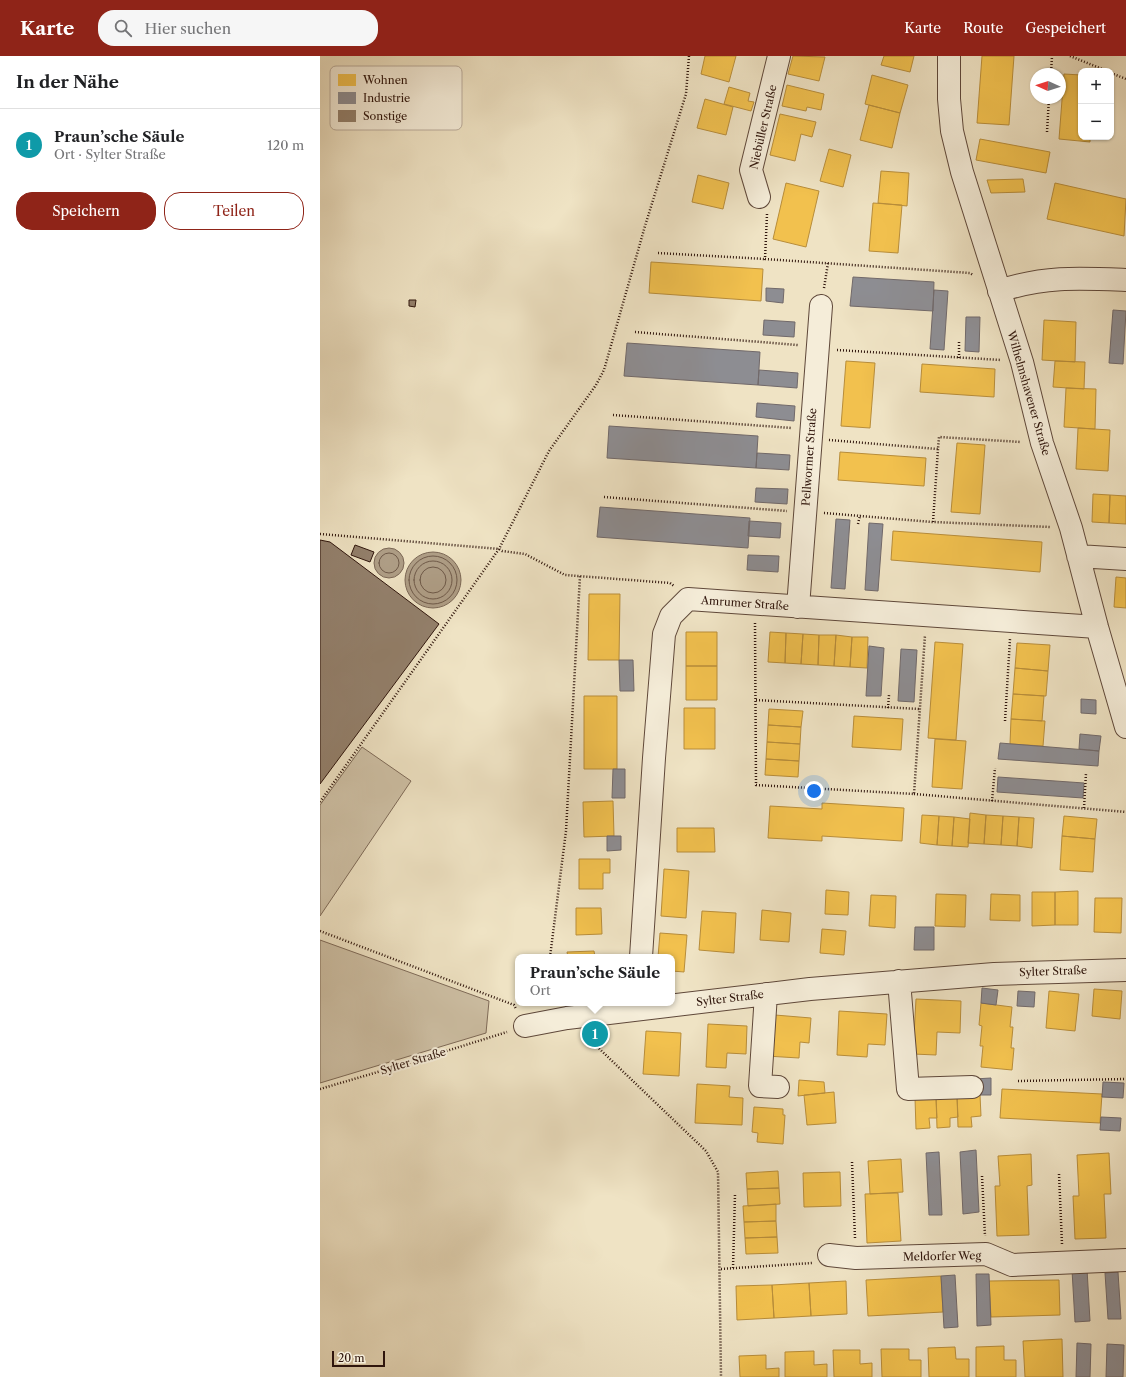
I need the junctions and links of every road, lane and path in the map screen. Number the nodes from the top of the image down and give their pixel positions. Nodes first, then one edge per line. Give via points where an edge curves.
1 (689, 56) edge
2 (779, 56) edge
3 (949, 56) edge
4 (1052, 56) edge
5 (1070, 56) edge
6 (1051, 68) edge
7 (1099, 68) edge
8 (1114, 74) edge
9 (1126, 79) edge
10 (1049, 104) edge
11 (1047, 132) dead end
12 (760, 197) joint
13 (658, 253) dead end
14 (765, 259) junction
15 (828, 263) junction
16 (1126, 280) edge
17 (999, 291) junction
18 (821, 306) joint
19 (634, 332) dead end
20 (959, 341) dead end
21 (818, 349) junction
22 (959, 358) junction
23 (1022, 362) junction
24 (613, 416) dead end
25 (811, 434) junction
26 (1042, 443) junction
27 (938, 449) junction
28 (604, 497) dead end
29 (805, 512) junction
30 (860, 515) junction
31 (933, 522) junction
32 (858, 524) dead end
33 (1071, 528) junction
34 (320, 534) edge
35 (499, 549) junction
36 (1078, 556) junction
37 (1126, 559) edge
38 (580, 576) junction
39 (688, 598) junction
40 (754, 604) junction
41 (798, 607) junction
42 (926, 616) junction
43 (1011, 621) junction
44 (1096, 627) junction
45 (889, 695) dead end
46 (756, 700) junction
47 (888, 708) junction
48 (919, 709) junction
49 (1006, 721) dead end
50 (1126, 727) edge
51 (995, 768) dead end
52 (1086, 773) dead end
53 (914, 794) junction
54 (320, 802) edge
55 (992, 802) junction
56 (1084, 808) junction
57 (1126, 812) edge
58 (320, 931) edge
59 (550, 954) edge
60 (641, 954) edge
61 (1126, 970) edge
62 (899, 981) junction
63 (766, 994) junction
64 (675, 1003) edge
65 (638, 1006) edge
66 (567, 1018) junction
67 (526, 1026) junction
68 (1126, 1079) edge
69 (1018, 1081) dead end
70 (778, 1087) dead end
71 (972, 1087) dead end
72 (320, 1089) edge
73 (852, 1162) dead end
74 (1058, 1174) dead end
75 (982, 1176) dead end
76 (735, 1194) dead end
77 (986, 1254) junction
78 (829, 1255) joint
79 (856, 1258) junction
80 (1126, 1260) edge
81 (1063, 1263) junction
82 (733, 1268) junction
83 (721, 1269) junction
84 (721, 1377) edge

1 - 35 path via 686,94 604,370 549,452
2 - 12 street, Niebüller Straße via 751,170
3 - 17 street, Wilhelmshavener Straße via 952,131
4 - 6 path
5 - 7 path
8 - 9 path
10 - 11 path
12 - 14 path via 767,214
13 - 14 path
14 - 15 path
15 - 17 path via 970,273
15 - 18 path
16 - 17 street via 1042,279
17 - 23 street, Wilhelmshavener Straße
18 - 21 street, Pellwormer Straße
19 - 21 path via 804,345
20 - 22 path
21 - 22 path
21 - 25 street, Pellwormer Straße
22 - 23 path
23 - 26 street, Wilhelmshavener Straße
24 - 25 path
25 - 27 path
25 - 29 street, Pellwormer Straße
26 - 27 path via 939,437
26 - 33 street, Wilhelmshavener Straße
27 - 31 path
28 - 29 path
29 - 30 path
29 - 41 street, Pellwormer Straße
30 - 31 path
30 - 32 path
31 - 33 path
33 - 36 street, Wilhelmshavener Straße
34 - 35 path
35 - 38 path via 525,554 565,576
35 - 54 path
36 - 37 street
36 - 44 street, Wilhelmshavener Straße
38 - 39 path via 670,583
38 - 59 path via 566,831
39 - 40 street, Amrumer Straße
39 - 60 street, Amrumer Straße via 671,616 664,634
40 - 41 street, Amrumer Straße
40 - 46 path
41 - 42 street, Amrumer Straße
42 - 43 street, Amrumer Straße
42 - 48 path
43 - 44 street, Amrumer Straße
43 - 49 path
44 - 50 street, Wilhelmshavener Straße
45 - 47 path
46 - 47 path
46 - 53 path via 756,785
47 - 48 path
48 - 53 path
51 - 55 path
52 - 56 path
53 - 55 path
55 - 56 path
56 - 57 path
58 - 67 path via 514,1005
61 - 62 street, Sylter Straße via 1056,971
62 - 63 street, Sylter Straße
62 - 71 street via 908,1089
63 - 64 street, Sylter Straße
63 - 70 street via 760,1086
65 - 66 street, Sylter Straße
66 - 67 street, Sylter Straße
66 - 83 path via 706,1151 714,1162 719,1184
67 - 72 path, Sylter Straße
68 - 69 path
73 - 79 path
74 - 81 path
75 - 77 path
76 - 82 path
77 - 79 street, Meldorfer Weg
77 - 81 street, Meldorfer Weg via 1012,1265
78 - 79 street, Meldorfer Weg
78 - 82 path via 814,1263
80 - 81 street, Meldorfer Weg
82 - 83 path
83 - 84 path

